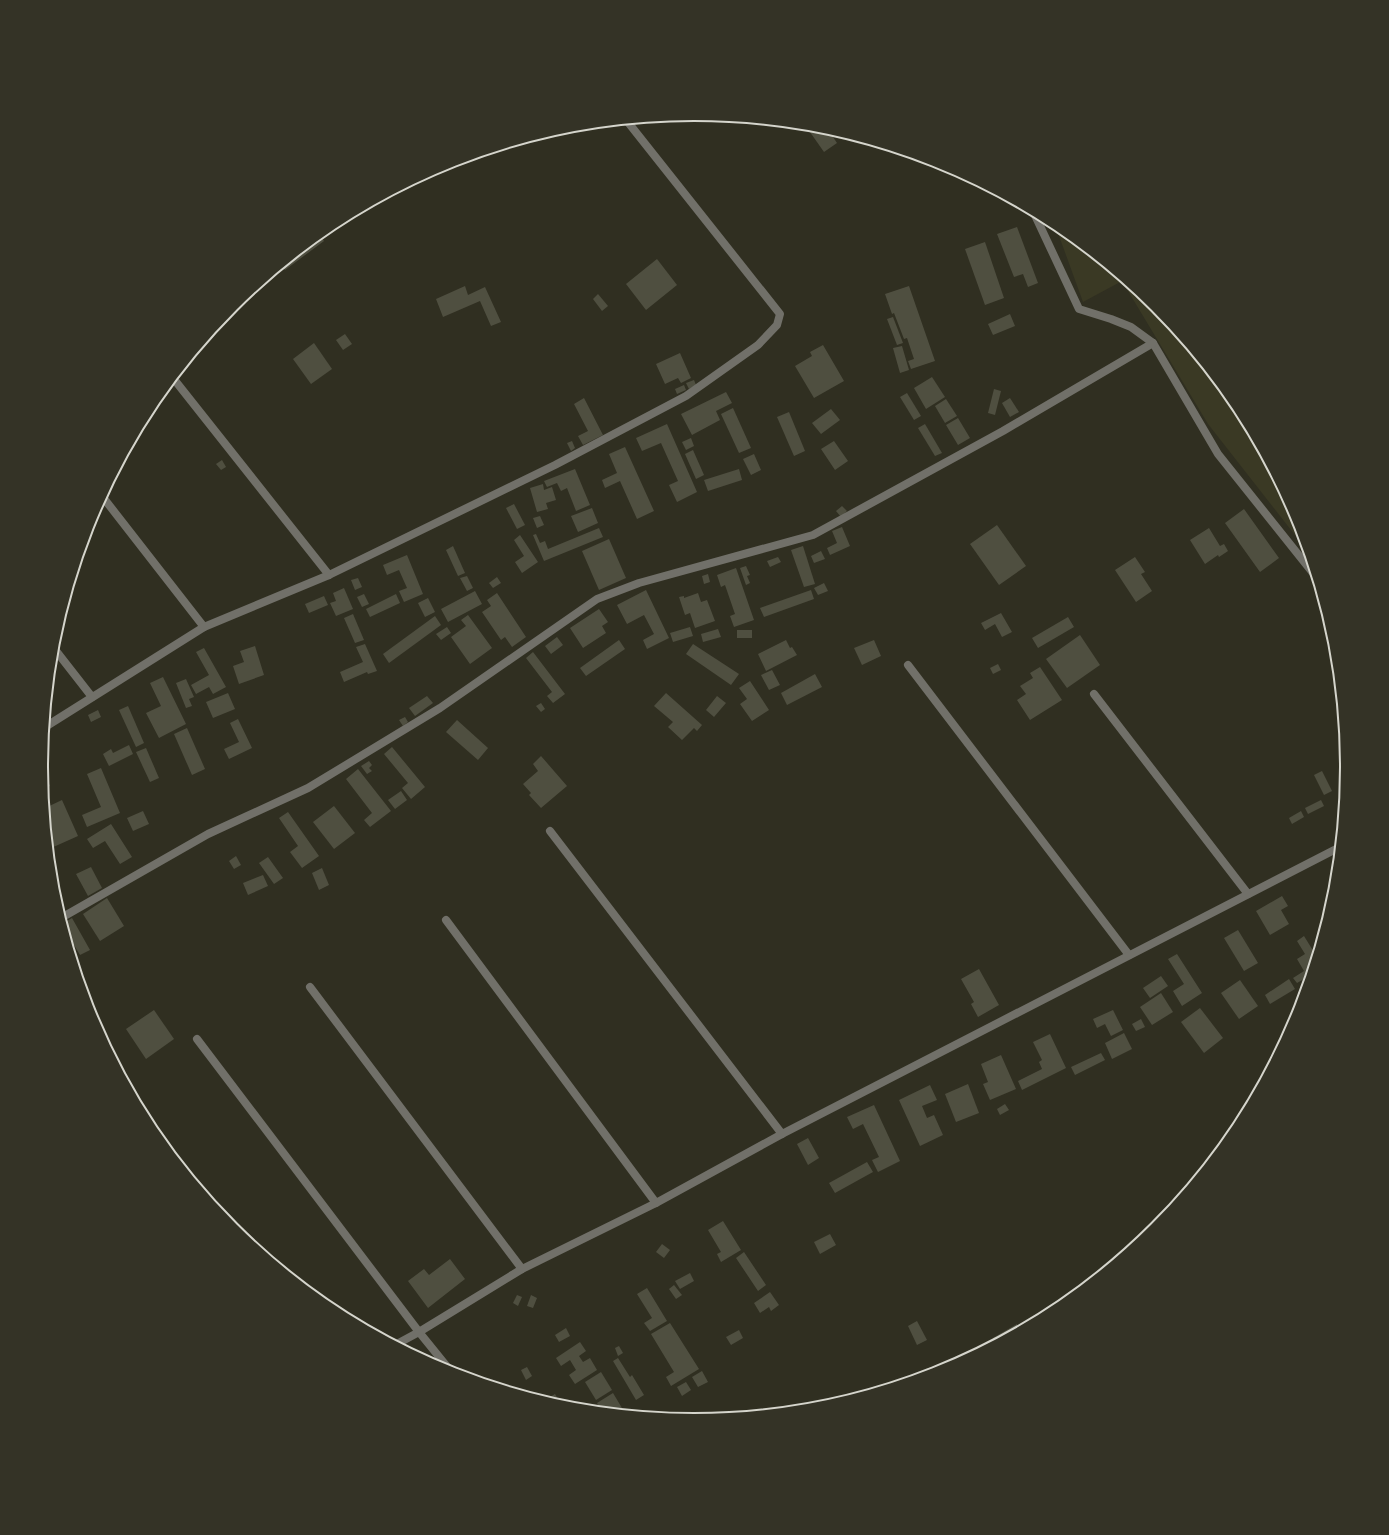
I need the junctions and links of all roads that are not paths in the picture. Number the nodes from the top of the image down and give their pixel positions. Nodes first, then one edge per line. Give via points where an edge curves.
1 (630, 125) edge
2 (1037, 220) edge
3 (1153, 343) junction
4 (176, 382) edge
5 (106, 501) edge
6 (1310, 569) edge
7 (329, 575) junction
8 (204, 627) junction
9 (58, 654) edge
10 (908, 665) dead end
11 (1094, 694) dead end
12 (92, 697) junction
13 (49, 724) edge
14 (550, 831) dead end
15 (1335, 849) edge
16 (1248, 894) junction
17 (65, 916) edge
18 (446, 920) dead end
19 (1129, 956) junction
20 (310, 987) dead end
21 (197, 1039) dead end
22 (782, 1134) junction
23 (656, 1203) junction
24 (522, 1269) junction
25 (419, 1332) junction
26 (400, 1342) edge
27 (445, 1364) edge

1 - 7 street via 780,314 777,325 758,345 686,396 555,465
2 - 3 street via 1079,309 1130,327
3 - 6 street via 1218,454
3 - 17 street via 1003,431 813,535 639,582 597,599 440,708 308,788 208,834
4 - 7 street
5 - 8 street
7 - 8 street
8 - 12 street
9 - 12 street
10 - 19 street
11 - 16 street
12 - 13 street
14 - 22 street
15 - 16 street
16 - 19 street
18 - 23 street
19 - 22 street
20 - 24 street
21 - 25 street
22 - 23 street
23 - 24 street
24 - 25 street
25 - 26 street
25 - 27 street

